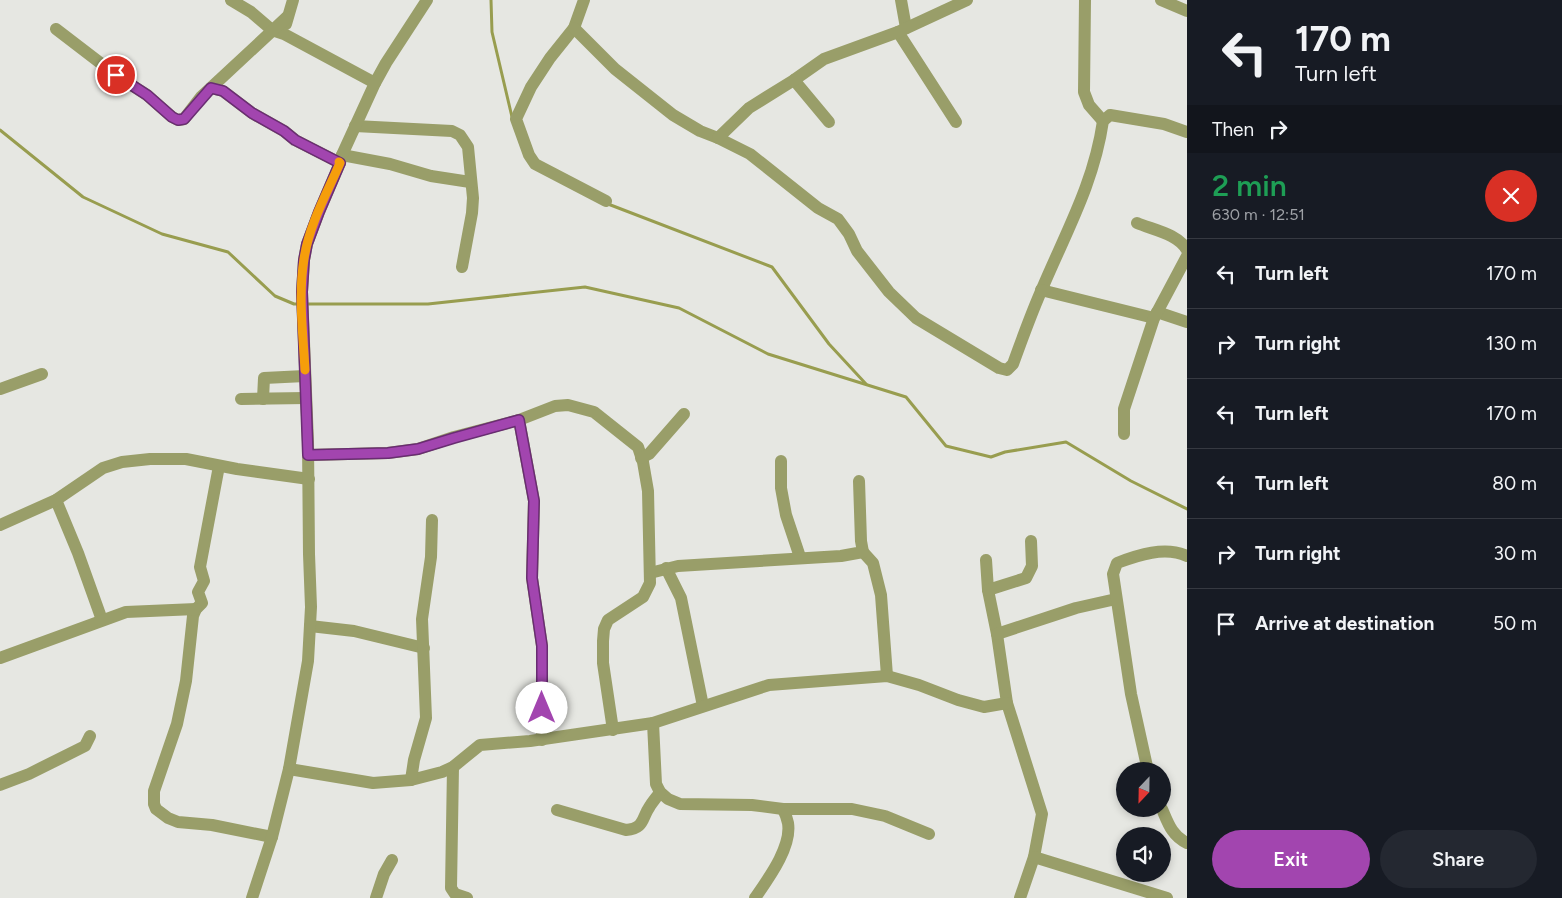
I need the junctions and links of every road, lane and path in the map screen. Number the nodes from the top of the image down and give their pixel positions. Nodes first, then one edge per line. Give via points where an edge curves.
1 (231, 0) edge
2 (293, 0) edge
3 (428, 0) edge
4 (584, 0) edge
5 (901, 0) edge
6 (967, 0) edge
7 (1085, 0) edge
8 (1161, 0) edge
9 (1187, 11) edge
10 (574, 28) junction
11 (56, 29) dead end
12 (902, 30) junction
13 (278, 32) junction
14 (794, 80) junction
15 (375, 83) junction
16 (217, 89) junction
17 (1104, 120) junction
18 (829, 122) dead end
19 (956, 122) dead end
20 (355, 126) junction
21 (1187, 132) edge
22 (718, 138) junction
23 (341, 159) junction
24 (470, 182) junction
25 (606, 201) dead end
26 (1137, 223) dead end
27 (1187, 250) edge
28 (1187, 256) edge
29 (462, 268) dead end
30 (1042, 290) junction
31 (1156, 315) junction
32 (1187, 322) edge
33 (42, 374) dead end
34 (305, 376) junction
35 (0, 389) edge
36 (306, 398) junction
37 (263, 399) junction
38 (241, 400) dead end
39 (684, 414) dead end
40 (519, 420) junction
41 (1124, 434) dead end
42 (308, 455) junction
43 (641, 458) junction
44 (781, 461) dead end
45 (219, 466) junction
46 (309, 479) junction
47 (859, 481) dead end
48 (56, 500) junction
49 (432, 520) dead end
50 (0, 525) edge
51 (1031, 541) dead end
52 (863, 552) junction
53 (1187, 556) edge
54 (800, 557) junction
55 (986, 560) dead end
56 (666, 568) junction
57 (650, 573) junction
58 (988, 590) junction
59 (1116, 599) junction
60 (196, 609) junction
61 (102, 620) junction
62 (310, 626) junction
63 (997, 634) junction
64 (424, 648) junction
65 (0, 658) edge
66 (887, 676) junction
67 (1007, 703) junction
68 (703, 706) junction
69 (653, 723) junction
70 (613, 730) junction
71 (90, 736) dead end
72 (542, 740) junction
73 (1146, 762) edge
74 (452, 767) junction
75 (288, 769) junction
76 (411, 780) junction
77 (0, 785) edge
78 (660, 792) junction
79 (783, 808) junction
80 (557, 810) dead end
81 (1166, 818) edge
82 (929, 834) dead end
83 (272, 837) junction
84 (1187, 843) edge
85 (1034, 857) junction
86 (392, 860) dead end
87 (252, 898) edge
88 (376, 898) edge
89 (467, 898) edge
90 (755, 898) edge
91 (1020, 898) edge
92 (1166, 898) edge

1 - 13 street
2 - 13 street
3 - 15 street
4 - 10 street
5 - 12 street
6 - 12 street
7 - 17 street via 1084,92 1088,105
8 - 9 street
10 - 22 street via 615,69 673,115
10 - 25 street via 536,80 516,120 535,164
11 - 16 street via 178,120 184,119
12 - 14 street via 824,58
12 - 19 street
13 - 15 street
13 - 16 street via 223,77
14 - 18 street
14 - 22 street via 749,108
15 - 20 street
16 - 23 street via 295,140
17 - 21 street via 1110,115 1164,124
17 - 30 street via 1087,187
20 - 23 street
20 - 24 street via 452,132 460,136 468,147
22 - 30 street via 750,154 818,208 838,219 857,251 889,292 916,318 999,368 1007,370 1013,364
23 - 24 street via 390,164 431,176
23 - 34 street via 307,244 304,260
24 - 29 street via 472,213
26 - 27 street via 1173,237
28 - 31 street
30 - 31 street
31 - 32 street
31 - 41 street via 1124,408
33 - 35 street
34 - 36 street
34 - 37 street via 264,378
36 - 37 street
36 - 42 street
37 - 38 street
39 - 43 street via 649,454
40 - 42 street via 418,449
40 - 43 street via 555,406 568,405 594,412 638,447
40 - 72 street via 534,501 532,578 542,646
42 - 46 street
43 - 57 street via 648,491
44 - 54 street via 786,515
45 - 46 street
45 - 48 street via 186,459 122,462 103,468
45 - 60 street via 200,567 204,581 198,592 202,603
46 - 62 street
47 - 52 street
48 - 50 street
48 - 61 street
49 - 64 street via 431,557 422,619
51 - 58 street via 1032,566 1026,578
52 - 54 street
52 - 66 street via 874,563 881,595
53 - 59 street via 1161,552 1117,563 1113,574
54 - 56 street
55 - 58 street
56 - 57 street
56 - 68 street via 681,598
57 - 70 street via 650,583 643,597 608,620 604,629 603,663
58 - 63 street
59 - 63 street via 1076,608
59 - 73 street
60 - 61 street via 126,612
60 - 83 street via 177,724 154,791 154,804 168,818 178,822
61 - 65 street
62 - 64 street via 354,631
62 - 75 street via 308,662
63 - 67 street
64 - 76 street via 426,718
66 - 67 street via 984,707
66 - 68 street via 769,685
67 - 85 street via 1042,814
68 - 69 street
69 - 70 street
69 - 78 street via 656,784
70 - 72 street
71 - 77 street via 85,746 30,774
72 - 74 street via 480,745
74 - 76 street
74 - 89 street via 451,888 455,894
75 - 76 street via 373,783
75 - 83 street
78 - 79 street via 680,804
78 - 80 street via 636,829 626,830
79 - 82 street via 852,809 885,816
79 - 90 street via 788,834 772,873
81 - 84 street via 1173,833
83 - 87 street
85 - 91 street
85 - 92 street
86 - 88 street

